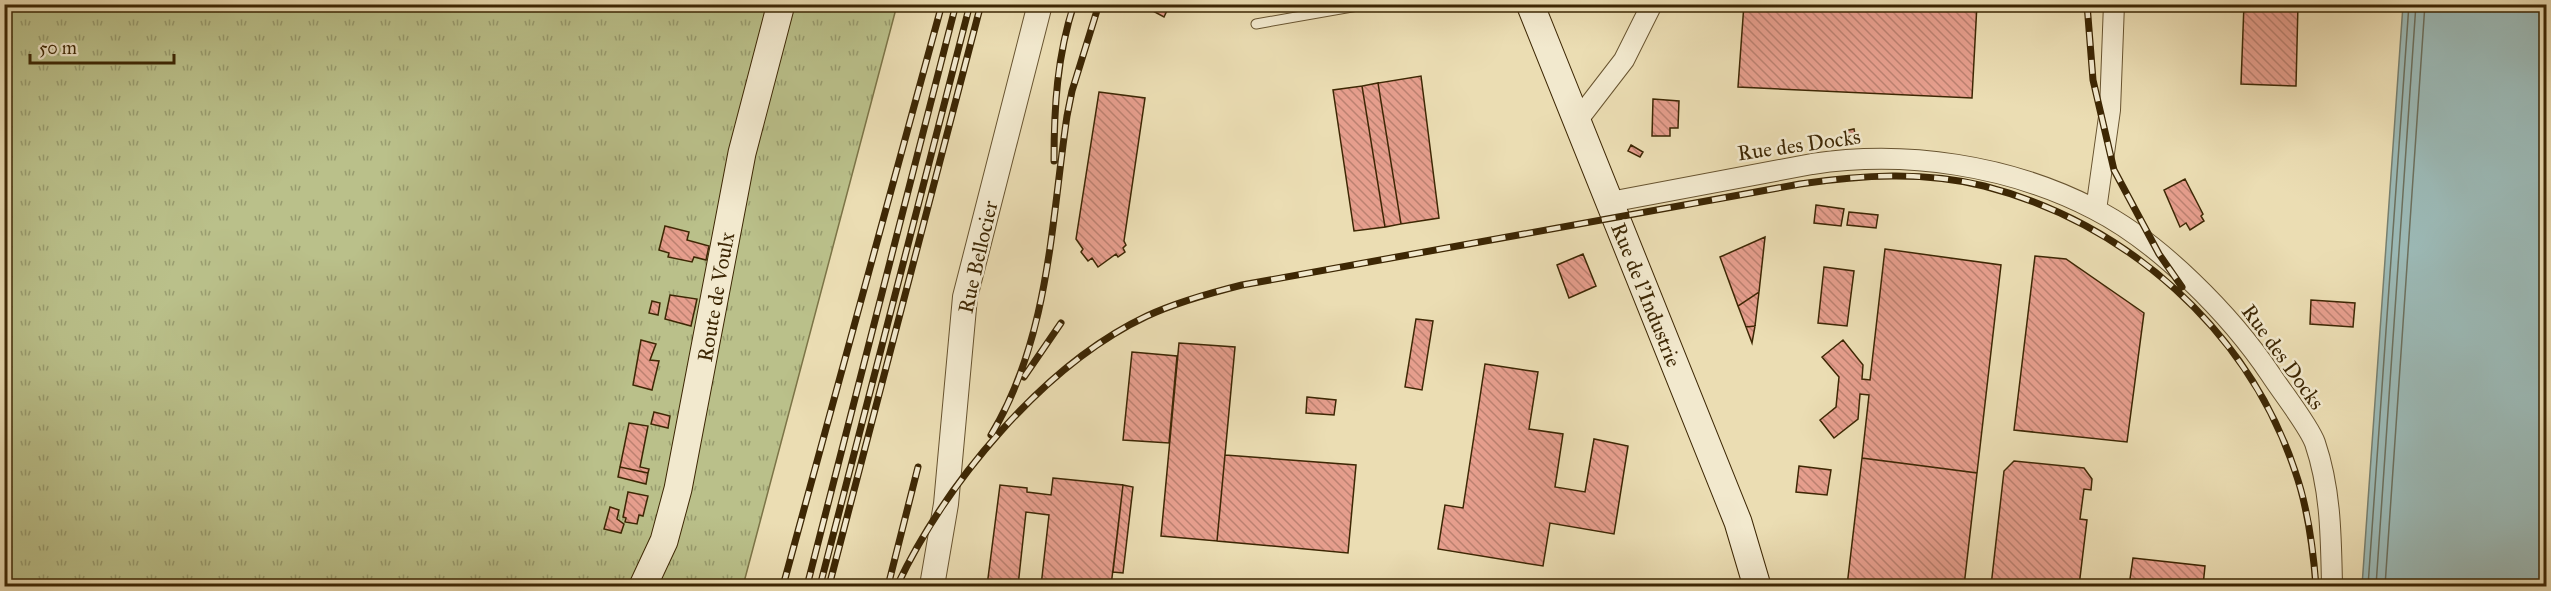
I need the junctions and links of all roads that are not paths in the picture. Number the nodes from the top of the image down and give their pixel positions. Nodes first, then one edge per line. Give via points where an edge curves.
1 (781, 4) edge
2 (1041, 4) edge
3 (1370, 4) edge
4 (1530, 4) edge
5 (1652, 4) edge
6 (2114, 4) edge
7 (1256, 24) dead end
8 (1577, 121) junction
9 (1610, 202) junction
10 (2096, 210) junction
11 (643, 586) edge
12 (932, 586) edge
13 (1756, 586) edge
14 (2332, 586) edge

1 - 11 main road, Route de Voulx via 742,153 678,489 664,541
2 - 12 street, Rue Bellocier via 965,297 946,504
3 - 7 lane
4 - 8 main road, Rue de l'Industrie
5 - 8 street via 1624,60
6 - 10 street via 2110,110
8 - 9 main road, Rue de l'Industrie
9 - 10 street, Rue des Docks via 1837,160 1887,158 1983,171 2043,187
9 - 13 main road, Rue de l'Industrie via 1738,522
10 - 14 street, Rue des Docks via 2159,254 2215,305 2256,353 2314,442 2330,507

